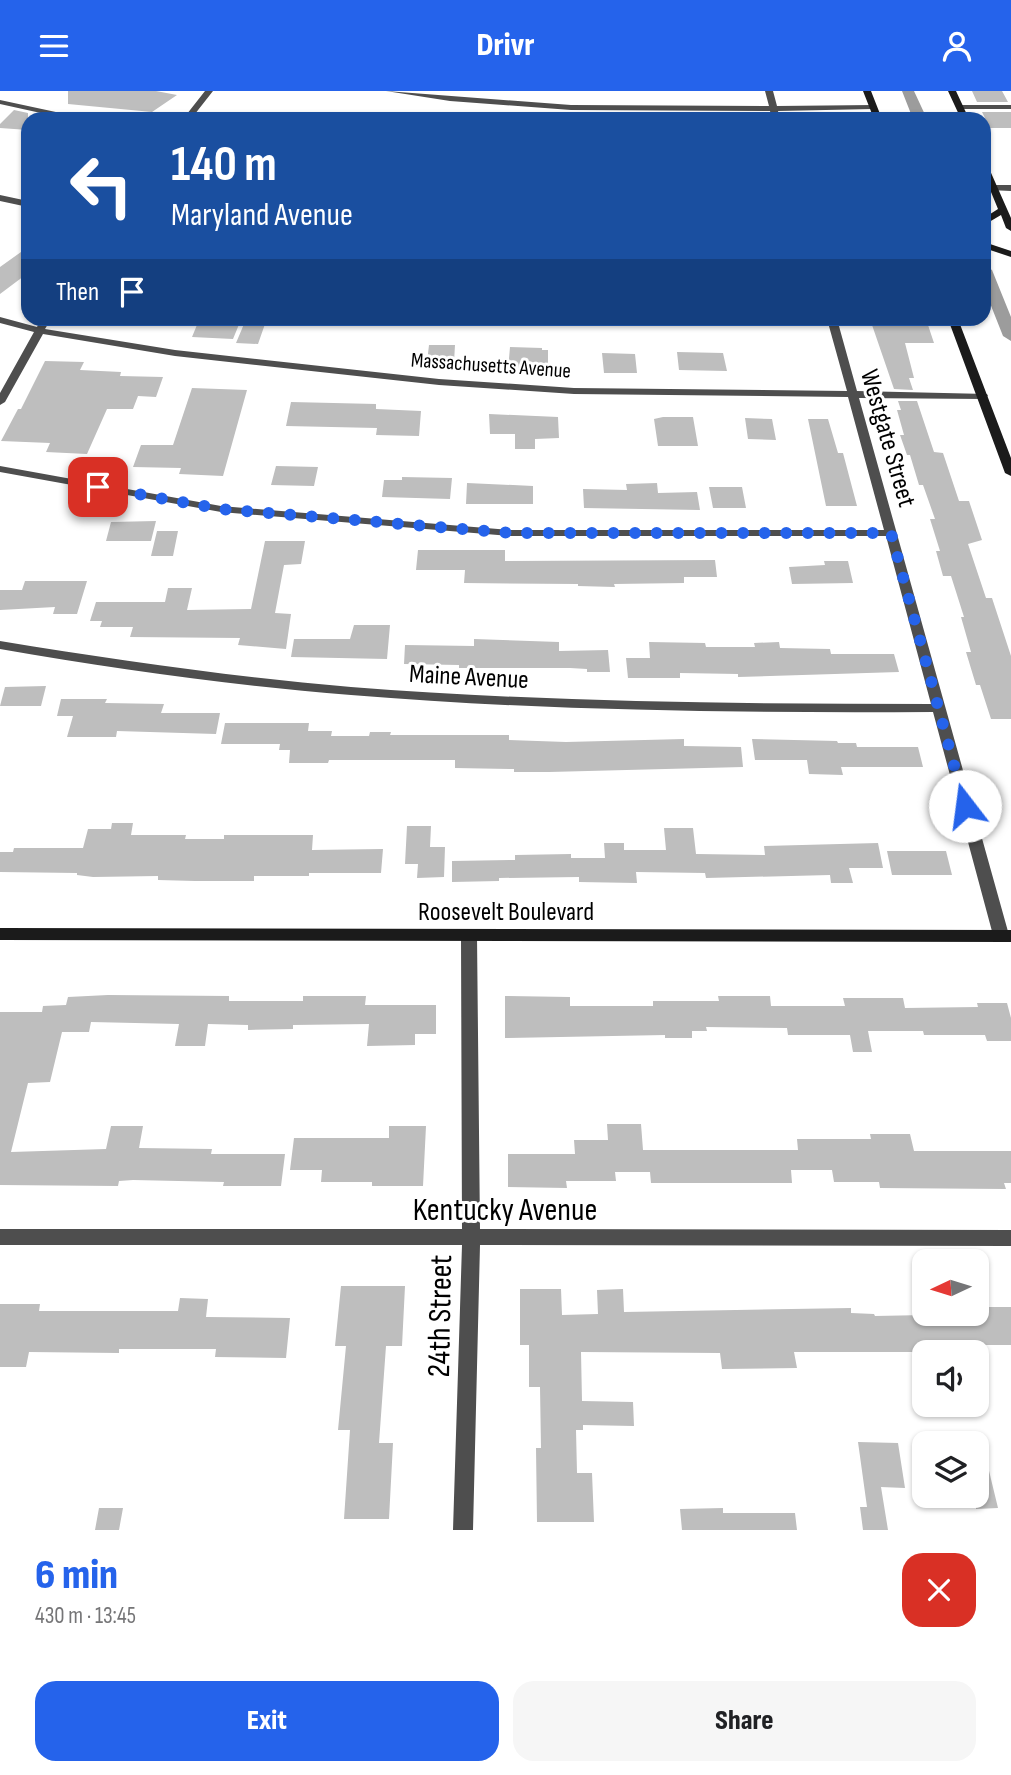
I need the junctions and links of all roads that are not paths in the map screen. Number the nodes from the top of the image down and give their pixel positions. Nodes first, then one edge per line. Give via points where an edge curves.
1 (209, 91) edge
2 (390, 91) edge
3 (769, 91) edge
4 (867, 91) edge
5 (952, 91) edge
6 (0, 102) edge
7 (873, 107) junction
8 (960, 107) junction
9 (1011, 107) edge
10 (773, 108) junction
11 (46, 112) edge
12 (192, 112) edge
13 (774, 112) edge
14 (875, 112) edge
15 (962, 112) edge
16 (992, 188) joint
17 (1011, 188) edge
18 (0, 198) edge
19 (21, 202) edge
20 (1003, 210) junction
21 (991, 218) edge
22 (1011, 228) edge
23 (991, 247) edge
24 (1011, 254) edge
25 (0, 320) edge
26 (21, 326) edge
27 (23, 326) edge
28 (41, 326) edge
29 (833, 326) edge
30 (956, 326) edge
31 (38, 330) junction
32 (852, 393) junction
33 (983, 396) junction
34 (0, 402) edge
35 (0, 469) edge
36 (1011, 473) edge
37 (891, 533) junction
38 (0, 645) edge
39 (938, 708) junction
40 (0, 934) edge
41 (470, 936) junction
42 (1006, 936) edge
43 (0, 1237) edge
44 (1011, 1238) edge
45 (471, 1239) junction
46 (463, 1530) edge

1 - 12 street
2 - 10 street via 525,105
3 - 10 street
4 - 7 main road
5 - 8 main road
6 - 11 street
7 - 10 street
7 - 14 main road
8 - 9 street
8 - 15 main road
10 - 13 street
16 - 17 street
16 - 20 main road
18 - 19 street
20 - 21 main road
20 - 22 main road
23 - 24 main road
25 - 26 street, Massachusetts Avenue
27 - 31 street, Massachusetts Avenue
28 - 31 street
29 - 32 street, Westgate Street
30 - 33 main road
31 - 32 street, Massachusetts Avenue via 175,353 439,381 574,391
31 - 34 street
32 - 33 street, Massachusetts Avenue
32 - 37 street, Westgate Street
33 - 36 main road
35 - 37 street via 221,509 511,533
37 - 39 street, Westgate Street
38 - 39 street, Maine Avenue via 229,679 454,699 693,708
39 - 42 street, Westgate Street
40 - 41 main road, Roosevelt Boulevard
41 - 42 main road, Roosevelt Boulevard
41 - 45 street, 24th Street
43 - 45 street, Kentucky Avenue
44 - 45 street, Kentucky Avenue
45 - 46 street, 24th Street

